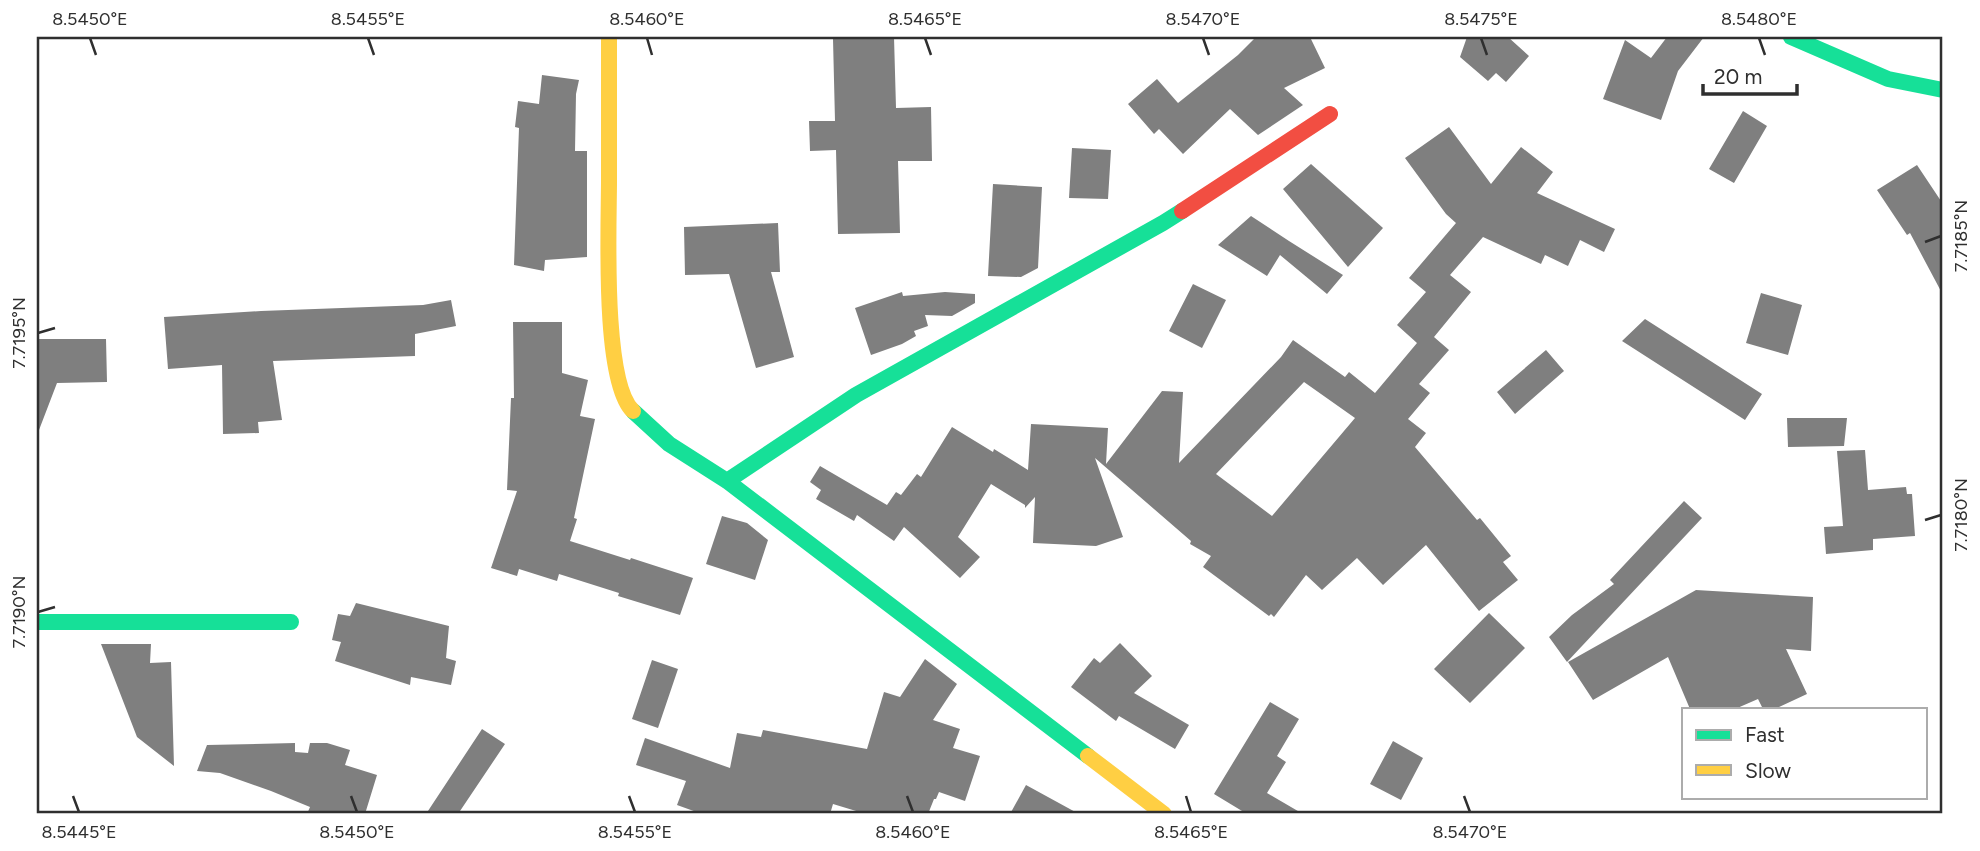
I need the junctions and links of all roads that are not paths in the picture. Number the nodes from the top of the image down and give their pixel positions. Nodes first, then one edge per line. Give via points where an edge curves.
1 (609, 37) edge
2 (1791, 37) edge
3 (1943, 90) edge
4 (1330, 114) dead end
5 (727, 481) junction
6 (37, 622) edge
7 (291, 622) dead end
8 (1164, 814) edge

1 - 5 street via 609,301 619,381 629,407 659,435
2 - 3 street via 1888,79
4 - 5 street via 1163,223 856,396
5 - 8 street
6 - 7 street

